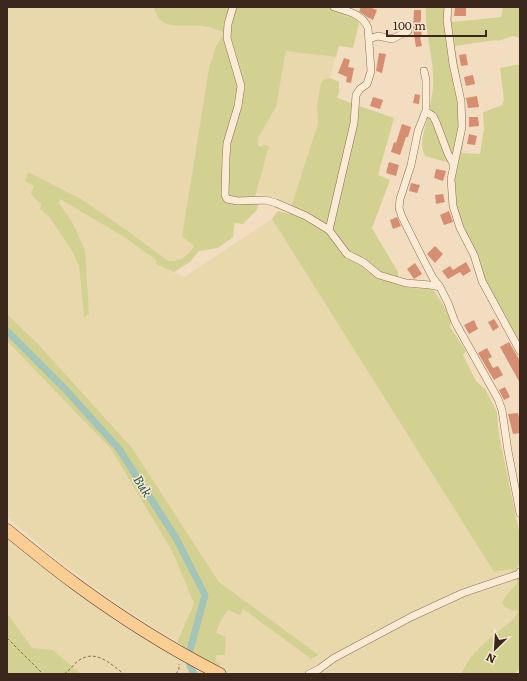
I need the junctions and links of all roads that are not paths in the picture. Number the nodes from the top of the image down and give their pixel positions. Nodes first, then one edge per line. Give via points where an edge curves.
1 (233, 7) edge
2 (334, 7) edge
3 (448, 7) edge
4 (408, 31) dead end
5 (369, 40) junction
6 (424, 71) dead end
7 (426, 113) junction
8 (454, 165) junction
9 (329, 230) junction
10 (440, 287) junction
11 (520, 352) edge
12 (520, 513) edge
13 (7, 530) edge
14 (520, 574) edge
15 (220, 674) edge
16 (309, 674) edge

1 - 9 street via 227,38 241,86 227,143 227,199 265,200 276,203 306,216
2 - 5 street via 363,18 368,28
3 - 8 street via 447,20 461,101 462,127
4 - 5 street via 392,39 378,36
5 - 9 street via 370,76 367,84 356,95 354,123
6 - 7 street
7 - 8 street via 433,116
7 - 10 street via 418,131 399,208 422,257
8 - 11 street via 451,193 456,217 474,254 482,281
9 - 10 street via 347,254 363,262 379,275 406,283
10 - 12 street via 455,322 502,410
13 - 15 main road via 123,618 179,653
14 - 16 street via 463,593 411,617

